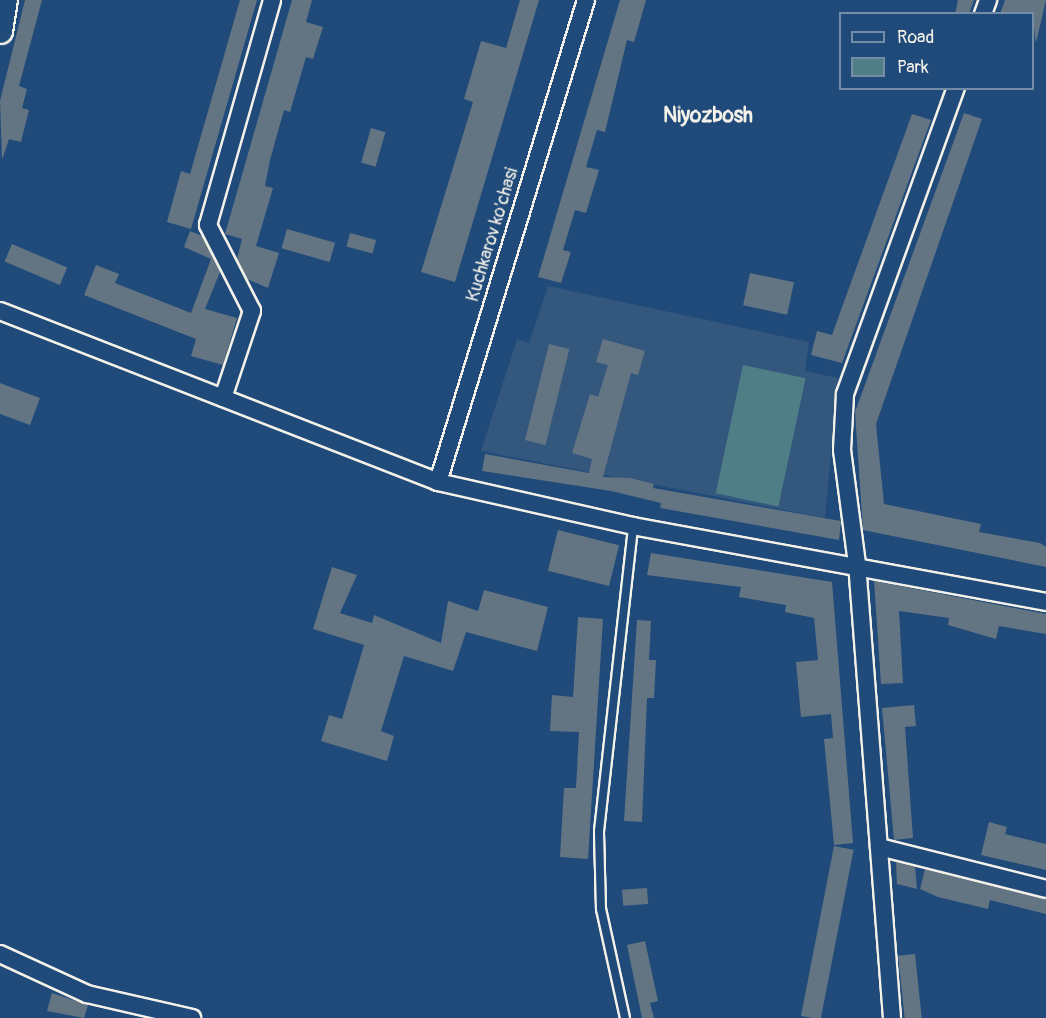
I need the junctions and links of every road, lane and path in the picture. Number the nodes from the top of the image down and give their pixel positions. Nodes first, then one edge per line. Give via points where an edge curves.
1 (5, 0) edge
2 (272, 0) edge
3 (585, 0) edge
4 (0, 32) edge
5 (955, 90) edge
6 (0, 311) edge
7 (223, 398) junction
8 (438, 482) junction
9 (633, 526) junction
10 (857, 564) junction
11 (1046, 602) edge
12 (879, 847) junction
13 (1046, 888) edge
14 (0, 954) edge
15 (192, 1018) edge
16 (625, 1018) edge
17 (892, 1018) edge

1 - 4 main road
2 - 7 street via 208,225 252,310
3 - 8 street, Kuchkarov ko'chasi
5 - 10 street via 844,394 842,450
6 - 7 street
7 - 8 street
8 - 9 street
9 - 10 street
9 - 16 lane via 599,831 601,909
10 - 11 street
10 - 12 street
12 - 13 street
12 - 17 street
14 - 15 street via 87,994

